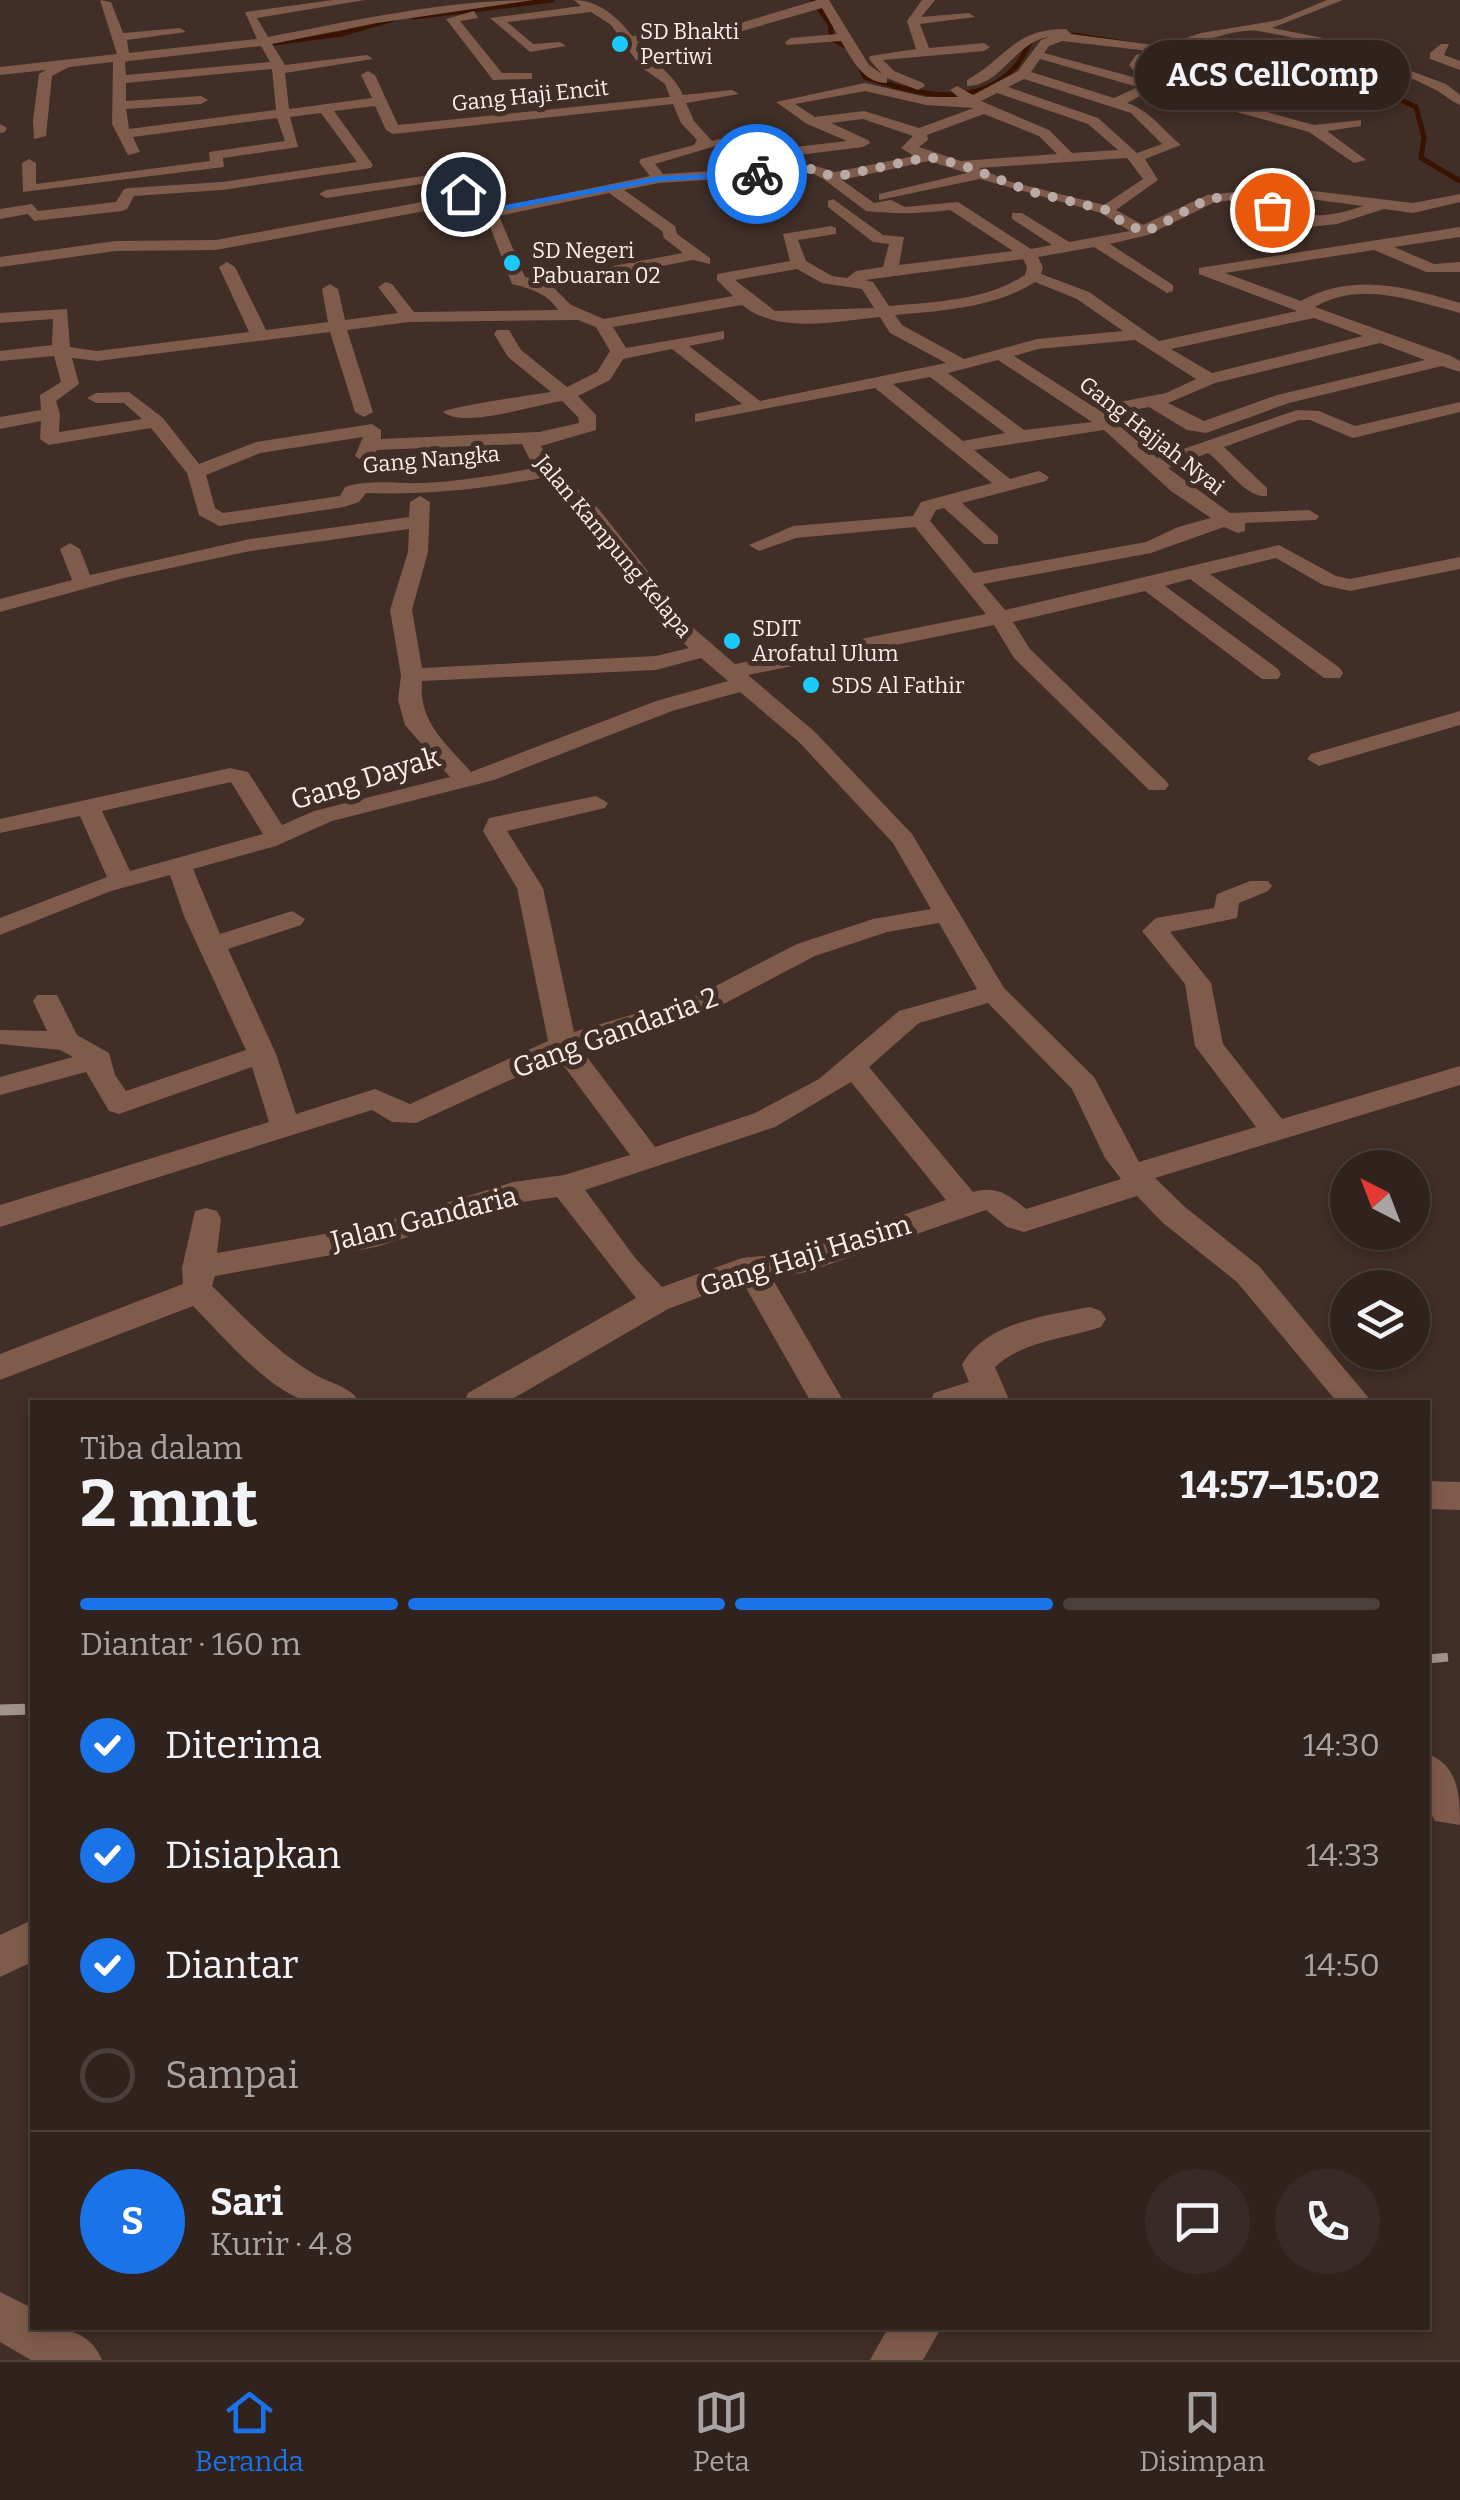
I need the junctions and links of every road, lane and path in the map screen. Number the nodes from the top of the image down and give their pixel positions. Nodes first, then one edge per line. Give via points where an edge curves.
1 (358, 0) edge
2 (528, 0) edge
3 (106, 2) edge
4 (499, 2) edge
5 (1333, 2) edge
6 (820, 3) edge
7 (929, 3) edge
8 (588, 5) edge
9 (463, 14) junction
10 (1264, 14) dead end
11 (374, 17) junction
12 (496, 18) junction
13 (913, 21) junction
14 (1282, 23) junction
15 (254, 26) junction
16 (428, 26) dead end
17 (235, 28) dead end
18 (1252, 28) junction
19 (196, 31) dead end
20 (916, 36) junction
21 (120, 37) junction
22 (841, 38) junction
23 (628, 40) junction
24 (1050, 40) junction
25 (791, 42) dead end
26 (265, 43) junction
27 (560, 46) dead end
28 (1170, 46) junction
29 (1445, 46) dead end
30 (984, 47) dead end
31 (926, 52) junction
32 (1038, 55) junction
33 (1101, 55) dead end
34 (120, 60) junction
35 (1118, 60) dead end
36 (1135, 65) junction
37 (63, 66) junction
38 (1460, 66) edge
39 (278, 67) junction
40 (0, 71) edge
41 (923, 71) dead end
42 (888, 74) junction
43 (1023, 74) junction
44 (528, 76) dead end
45 (118, 79) junction
46 (1460, 82) edge
47 (344, 84) junction
48 (1149, 85) junction
49 (1441, 87) junction
50 (1000, 89) junction
51 (732, 94) dead end
52 (964, 97) junction
53 (678, 99) junction
54 (201, 100) dead end
55 (1460, 101) edge
56 (380, 102) junction
57 (1115, 103) junction
58 (117, 106) junction
59 (325, 108) junction
60 (282, 113) junction
61 (816, 122) junction
62 (1356, 123) dead end
63 (1035, 128) junction
64 (1314, 129) junction
65 (393, 130) junction
66 (287, 131) junction
67 (920, 133) junction
68 (125, 134) junction
69 (40, 136) dead end
70 (782, 137) dead end
71 (214, 139) dead end
72 (741, 141) junction
73 (701, 145) junction
74 (402, 150) dead end
75 (1131, 156) junction
76 (929, 157) junction
77 (1067, 158) junction
78 (1025, 160) junction
79 (1359, 160) dead end
80 (30, 164) dead end
81 (895, 165) junction
82 (962, 165) junction
83 (142, 173) junction
84 (978, 175) junction
85 (660, 178) junction
86 (924, 178) dead end
87 (831, 179) junction
88 (414, 180) junction
89 (611, 188) junction
90 (28, 189) junction
91 (326, 194) dead end
92 (696, 196) dead end
93 (821, 196) dead end
94 (1237, 196) junction
95 (1459, 199) edge
96 (447, 200) junction
97 (861, 201) junction
98 (1380, 205) junction
99 (1424, 207) junction
100 (494, 210) junction
101 (1106, 210) junction
102 (33, 213) junction
103 (0, 214) edge
104 (1017, 216) dead end
105 (1331, 223) junction
106 (1460, 229) edge
107 (831, 232) dead end
108 (1144, 232) junction
109 (26, 236) dead end
110 (1099, 243) junction
111 (1381, 247) junction
112 (1068, 248) junction
113 (1028, 254) junction
114 (697, 255) junction
115 (0, 262) edge
116 (799, 264) junction
117 (1460, 266) edge
118 (227, 268) dead end
119 (889, 273) junction
120 (723, 277) junction
121 (1032, 278) junction
122 (853, 281) junction
123 (538, 285) junction
124 (386, 287) dead end
125 (330, 288) dead end
126 (1167, 288) dead end
127 (747, 300) junction
128 (1460, 308) edge
129 (884, 309) junction
130 (1310, 310) junction
131 (2, 314) edge
132 (578, 315) junction
133 (409, 317) junction
134 (602, 324) junction
135 (340, 327) junction
136 (503, 334) dead end
137 (1138, 334) junction
138 (260, 336) junction
139 (718, 336) dead end
140 (1386, 336) junction
141 (676, 344) junction
142 (1156, 347) junction
143 (1108, 349) dead end
144 (61, 352) junction
145 (998, 354) junction
146 (620, 355) junction
147 (0, 356) edge
148 (1452, 363) edge
149 (962, 365) junction
150 (1020, 366) junction
151 (934, 371) junction
152 (1209, 379) junction
153 (880, 383) junction
154 (566, 395) junction
155 (96, 398) dead end
156 (1152, 402) junction
157 (1460, 406) edge
158 (757, 407) junction
159 (364, 412) dead end
160 (452, 412) dead end
161 (51, 414) junction
162 (701, 418) dead end
163 (1100, 418) junction
164 (0, 422) edge
165 (156, 422) junction
166 (1020, 436) junction
167 (539, 438) junction
168 (1210, 446) junction
169 (959, 447) junction
170 (1154, 466) junction
171 (546, 471) junction
172 (196, 472) junction
173 (1039, 478) dead end
174 (1006, 485) junction
175 (420, 489) junction
176 (1260, 492) dead end
177 (947, 500) junction
178 (1308, 516) dead end
179 (241, 518) junction
180 (920, 520) junction
181 (1224, 520) junction
182 (420, 522) junction
183 (991, 540) dead end
184 (759, 544) dead end
185 (250, 545) junction
186 (70, 549) dead end
187 (1278, 552) junction
188 (1460, 563) edge
189 (1196, 574) junction
190 (969, 580) junction
191 (1151, 584) junction
192 (84, 585) junction
193 (1, 602) edge
194 (1000, 618) junction
195 (706, 650) junction
196 (1332, 673) dead end
197 (1270, 674) dead end
198 (412, 676) junction
199 (740, 678) junction
200 (1460, 718) edge
201 (1319, 759) dead end
202 (466, 780) junction
203 (1157, 784) dead end
204 (596, 803) dead end
205 (87, 805) junction
206 (0, 826) edge
207 (277, 837) junction
208 (180, 866) junction
209 (122, 880) junction
210 (1259, 886) dead end
211 (946, 914) junction
212 (292, 919) dead end
213 (0, 926) edge
214 (212, 945) junction
215 (992, 993) junction
216 (47, 1001) dead end
217 (6, 1037) dead end
218 (66, 1041) junction
219 (563, 1045) junction
220 (262, 1054) junction
221 (99, 1059) junction
222 (853, 1066) junction
223 (1460, 1075) edge
224 (0, 1086) edge
225 (286, 1126) junction
226 (1276, 1132) junction
227 (648, 1160) junction
228 (1137, 1179) junction
229 (565, 1185) junction
230 (967, 1205) junction
231 (0, 1216) edge
232 (206, 1219) dead end
233 (751, 1269) junction
234 (198, 1279) junction
235 (657, 1302) junction
236 (1090, 1319) dead end
237 (0, 1367) edge
238 (990, 1396) edge
239 (336, 1400) edge
240 (484, 1400) edge
241 (827, 1400) edge
242 (961, 1400) edge
243 (1354, 1400) edge
244 (1430, 1496) edge
245 (1460, 1496) edge
246 (1430, 1776) edge
247 (1449, 1814) edge
248 (30, 1941) edge
249 (0, 1957) edge
250 (0, 2316) edge
251 (915, 2330) edge
252 (67, 2357) edge
253 (894, 2360) edge

1 - 11 street
1 - 15 street via 250,14
2 - 4 street
3 - 21 street
4 - 9 street
5 - 14 street
6 - 22 street
6 - 23 street via 725,32
7 - 13 street
8 - 12 street
8 - 23 street
9 - 11 street
9 - 12 street
9 - 16 street
9 - 44 street via 498,77
10 - 14 street
11 - 15 street
11 - 26 street via 335,35
12 - 27 street via 530,48
13 - 20 street
13 - 20 street via 970,24
14 - 18 street
15 - 17 street
15 - 26 street
18 - 28 street
18 - 49 street via 1330,42
19 - 21 street
20 - 31 street
21 - 34 street
22 - 25 street
22 - 52 street via 877,78
23 - 53 street via 671,82
24 - 28 street
24 - 32 street
24 - 33 street
26 - 34 street
26 - 39 street
28 - 36 street
28 - 52 street via 1119,36 1033,34 1019,40
29 - 38 street via 1435,56
30 - 31 street
31 - 42 street via 875,59
32 - 43 street
32 - 48 street
34 - 37 street
34 - 45 street
35 - 36 street
36 - 48 street
37 - 40 street
37 - 69 street via 46,74
39 - 45 street
39 - 47 street
39 - 60 street
41 - 42 street
42 - 52 street
43 - 50 street
43 - 57 street
45 - 58 street
46 - 49 street
47 - 56 street
47 - 56 street via 368,67
47 - 59 street
48 - 57 street
48 - 64 street
49 - 55 street
50 - 52 street
50 - 75 street via 1093,121
51 - 53 street, Gang Haji Encit
52 - 61 street via 926,101 865,87 783,102
52 - 63 street
52 - 67 street
53 - 65 street, Gang Haji Encit
53 - 73 street via 705,140
54 - 58 street
56 - 65 street
57 - 75 street via 1136,110 1174,145
58 - 68 street
59 - 60 street
59 - 102 street via 366,165 129,192 122,206
60 - 66 street
60 - 68 street
61 - 67 street via 864,115
61 - 72 street via 863,143 764,155
62 - 64 street
63 - 77 street
63 - 78 street via 997,141
64 - 79 street
65 - 74 street
66 - 71 street
66 - 83 street via 293,144 214,154 219,164
67 - 76 street via 921,140 908,148
68 - 83 street
70 - 72 street
72 - 73 street
73 - 85 street via 646,162
75 - 77 street
75 - 101 street via 1151,180
76 - 81 street
76 - 82 street
77 - 78 street
78 - 82 street
80 - 90 street
81 - 86 street
81 - 87 street
82 - 84 street
83 - 90 street
84 - 97 street
84 - 101 street
85 - 87 street via 812,169
85 - 89 street
87 - 92 street
87 - 97 street
88 - 91 street
88 - 96 street
88 - 96 street via 447,172 463,194
89 - 100 street
89 - 114 street
90 - 102 street
93 - 119 street via 878,239 898,240
94 - 98 street via 1289,192
94 - 105 street via 1304,223
94 - 108 street via 1205,200
95 - 99 street
96 - 100 street via 455,207
96 - 115 street via 216,245 116,246
97 - 113 street via 902,212 953,205
98 - 99 street
98 - 105 street
99 - 106 street
100 - 123 street via 493,226 518,281
101 - 108 street
102 - 103 street
102 - 109 street
104 - 112 street
105 - 111 street
106 - 111 street
107 - 116 street via 789,238
108 - 110 street
110 - 112 street
110 - 126 street
111 - 117 street via 1432,269
111 - 130 street via 1205,270
112 - 113 street
113 - 119 street
113 - 121 street
114 - 120 street
114 - 123 street
116 - 120 street
116 - 122 street via 828,280
118 - 138 street
119 - 122 street
120 - 127 street
121 - 129 street via 972,300
121 - 137 street via 1094,299
122 - 129 street via 867,285
123 - 132 street
124 - 133 street
125 - 135 street
127 - 129 street via 781,318
127 - 134 street
128 - 130 street via 1376,286 1323,295
129 - 149 street via 911,340
130 - 140 street
130 - 142 street
131 - 144 street via 62,314
132 - 133 street
132 - 134 street
133 - 135 street
134 - 146 street
135 - 138 street
135 - 159 street
136 - 154 street via 514,353
137 - 142 street
137 - 145 street
138 - 144 street via 98,356
139 - 141 street
140 - 148 street
140 - 152 street
141 - 146 street
141 - 158 street
142 - 152 street
143 - 150 street
144 - 147 street
144 - 161 street via 70,384 46,399
145 - 149 street
145 - 150 street, Gang Hajjah Nyai
146 - 154 street via 604,376
148 - 156 street via 1283,399 1206,427
149 - 151 street
150 - 163 street, Gang Hajjah Nyai
151 - 153 street
151 - 166 street
152 - 156 street
153 - 158 street
153 - 169 street
154 - 160 street
154 - 167 street, Jalan Kampung Kelapa via 587,414 589,426
155 - 165 street via 129,397
156 - 163 street
157 - 168 street via 1348,432 1297,415
158 - 162 street
161 - 164 street
161 - 165 street via 49,439 55,441
163 - 166 street
163 - 170 street, Gang Hajjah Nyai
165 - 172 street
166 - 169 street
167 - 171 street, Jalan Kampung Kelapa via 531,446
167 - 172 street via 368,451 372,430 328,434 256,448
168 - 170 street
168 - 176 street
169 - 174 street
170 - 181 street, Gang Hajjah Nyai
171 - 175 street, Gang Nangka
171 - 195 street, Jalan Kampung Kelapa via 584,504 665,610
172 - 179 street via 206,512 219,520
173 - 174 street
174 - 177 street
175 - 179 street, Gang Nangka via 365,487 344,501
175 - 182 street
177 - 180 street via 928,506
177 - 183 street
178 - 181 street
179 - 185 street
180 - 184 street via 793,532
180 - 190 street
181 - 187 street, Gang Hajjah Nyai
181 - 190 street via 1151,547
182 - 185 street
182 - 198 street via 401,610
185 - 192 street
186 - 192 street
187 - 188 street, Gang Hajjah Nyai via 1350,586
187 - 189 street, Gang Dayak
189 - 191 street, Gang Dayak
189 - 196 street
190 - 194 street
191 - 194 street, Gang Dayak
191 - 197 street
192 - 193 street
194 - 199 street, Gang Dayak via 746,667
194 - 203 street via 1022,653
195 - 198 street via 656,663
195 - 199 street, Jalan Kampung Kelapa
198 - 202 street via 409,700 417,725
199 - 202 street, Gang Dayak
199 - 211 street, Jalan Kampung Kelapa via 807,737 903,839
200 - 201 street
202 - 207 street, Gang Dayak via 323,816
204 - 219 street via 498,824 495,831 530,888
205 - 206 street
205 - 207 street via 240,777
205 - 209 street
207 - 208 street, Gang Dayak
208 - 209 street, Gang Dayak
208 - 214 street
209 - 213 street, Gang Dayak
210 - 226 street via 1226,899 1228,913 1165,924 1154,932 1198,982 1209,1046
211 - 215 street, Jalan Kampung Kelapa
211 - 219 street, Gang Gandaria 2 via 850,935 781,962 708,1002
212 - 214 street
214 - 220 street
215 - 222 street, Jalan Gandaria via 909,1017
215 - 228 street, Jalan Kampung Kelapa via 1084,1084
216 - 218 street
217 - 218 street
218 - 221 street
219 - 225 street, Gang Gandaria 2 via 416,1113 402,1115 375,1099
219 - 227 street
220 - 221 street via 119,1104
220 - 225 street
221 - 224 street
222 - 227 street, Jalan Gandaria via 765,1120
222 - 230 street
223 - 226 street
225 - 231 street, Gang Gandaria 2
226 - 228 street
227 - 229 street, Jalan Gandaria
228 - 230 street, Gang Haji Hasim via 1024,1221 992,1198
228 - 243 street, Jalan Kampung Kelapa via 1248,1274
229 - 234 street, Jalan Gandaria
229 - 235 street
230 - 233 street, Gang Haji Hasim via 796,1264
232 - 234 street
233 - 235 street, Gang Haji Hasim
233 - 241 street
234 - 237 street, Jalan Gandaria
234 - 239 street via 282,1369
235 - 240 street, Gang Haji Hasim
236 - 238 street via 1025,1336 982,1358 978,1365
238 - 242 street
244 - 245 street
246 - 247 street
248 - 249 street
250 - 252 street
251 - 253 street

